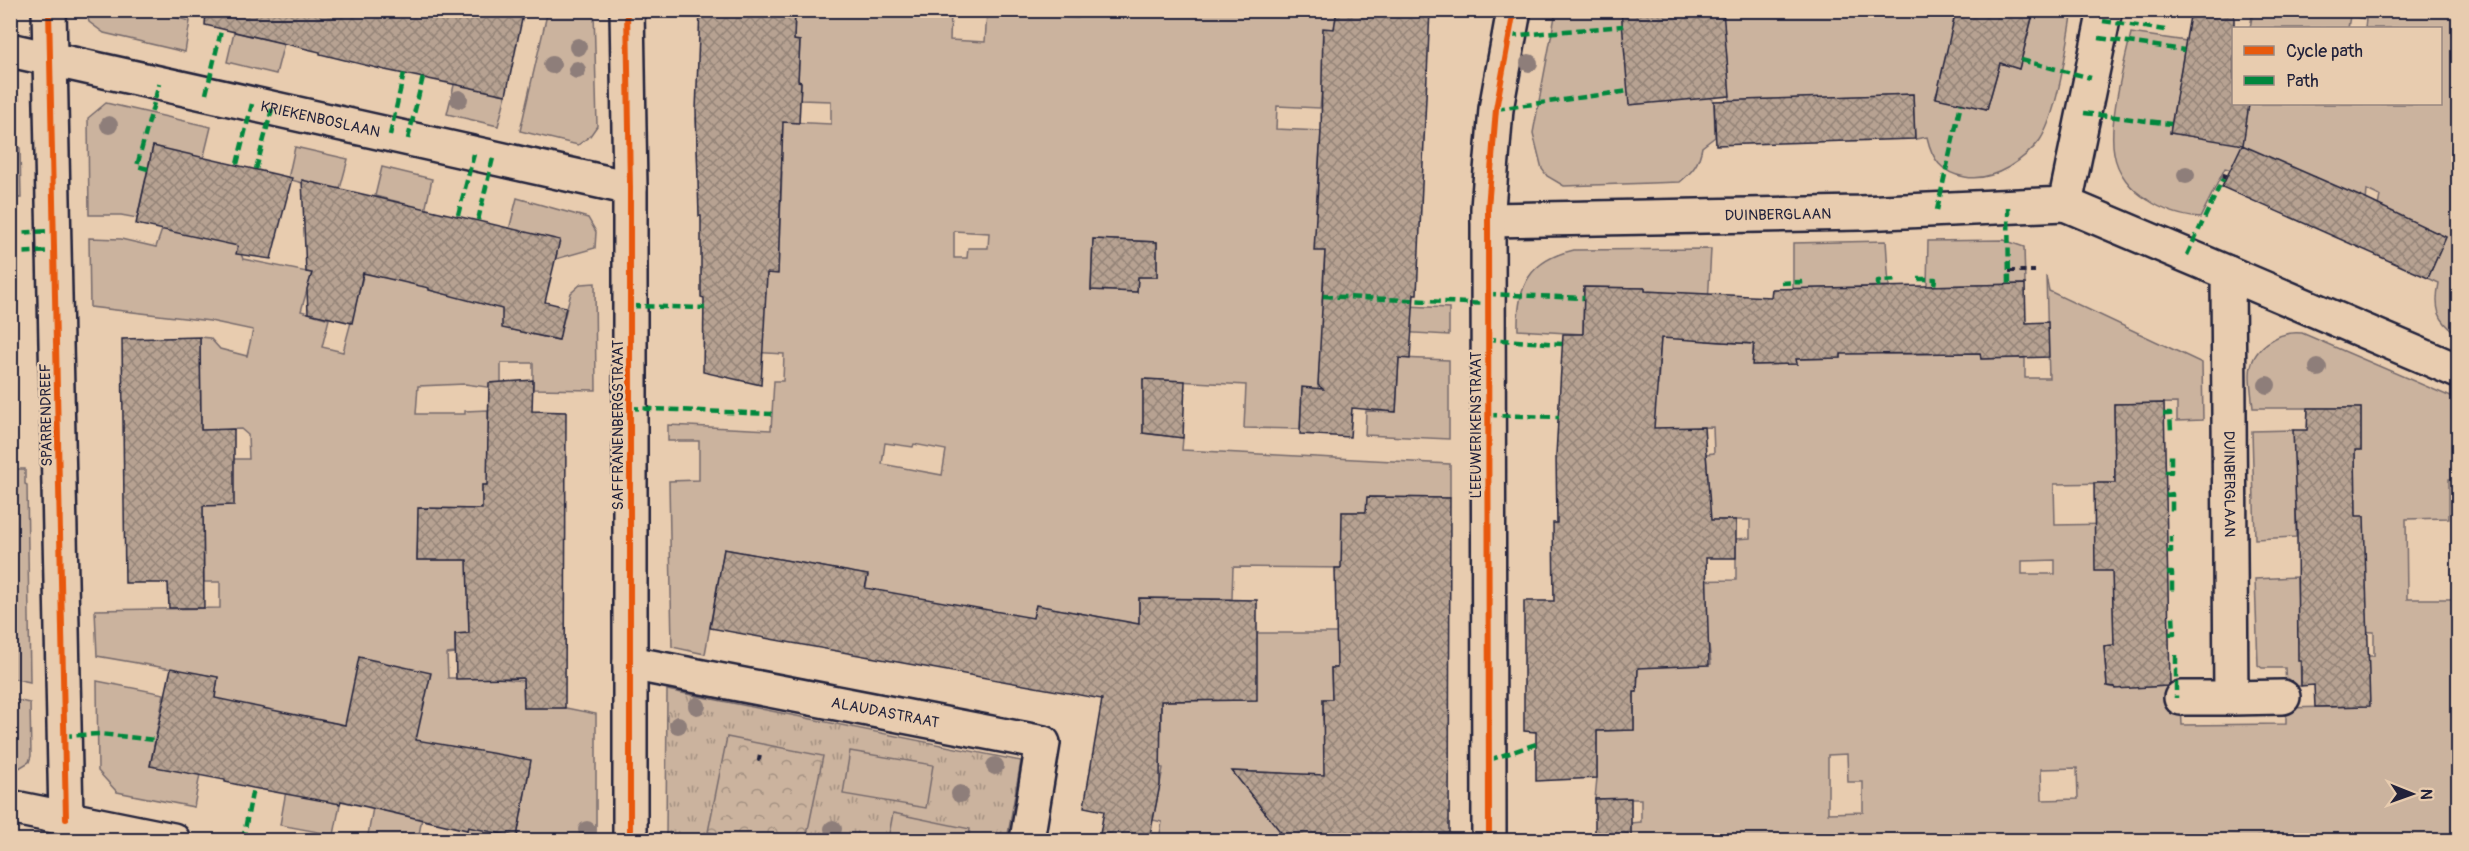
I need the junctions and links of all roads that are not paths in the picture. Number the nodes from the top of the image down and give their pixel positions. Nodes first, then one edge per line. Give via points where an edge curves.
1 (49, 10) edge
2 (627, 10) edge
3 (1514, 10) edge
4 (2105, 10) edge
5 (10, 50) edge
6 (50, 59) junction
7 (630, 188) junction
8 (2065, 204) junction
9 (1488, 220) junction
10 (2228, 273) junction
11 (2458, 371) edge
12 (630, 663) junction
13 (2283, 697) dead end
14 (2181, 698) dead end
15 (2231, 698) junction
16 (10, 807) edge
17 (66, 819) junction
18 (172, 840) edge
19 (630, 840) edge
20 (1027, 840) edge
21 (1489, 840) edge

1 - 6 street, SPARRENDREEF
2 - 7 street, SAFFRANENBERGSTRAAT
3 - 9 street, LEEUWERIKENSTRAAT via 1496,109
4 - 8 street
5 - 6 street, KRIEKENBOSLAAN
6 - 7 street, KRIEKENBOSLAAN
6 - 17 street, SPARRENDREEF
7 - 12 street, SAFFRANENBERGSTRAAT
8 - 9 street, DUINBERGLAAN via 1860,213
8 - 10 street, DUINBERGLAAN
9 - 21 street, LEEUWERIKENSTRAAT
10 - 11 street, DUINBERGLAAN
10 - 15 street, DUINBERGLAAN
12 - 19 street, SAFFRANENBERGSTRAAT
12 - 20 street, ALAUDASTRAAT via 1043,743
13 - 15 street
14 - 15 street
16 - 17 street
17 - 18 street

